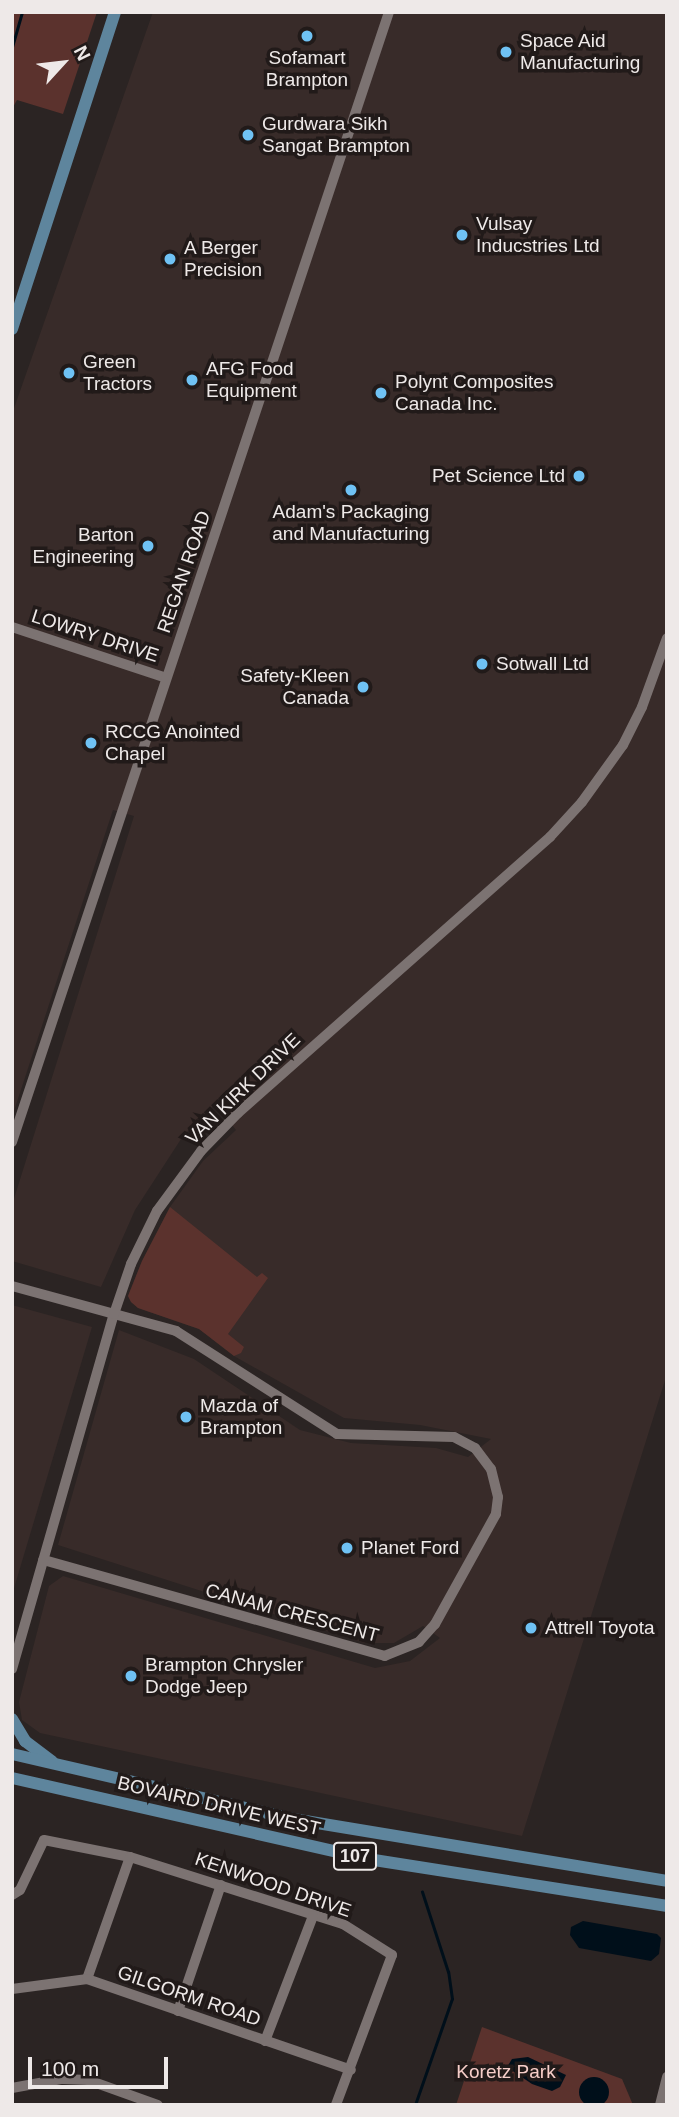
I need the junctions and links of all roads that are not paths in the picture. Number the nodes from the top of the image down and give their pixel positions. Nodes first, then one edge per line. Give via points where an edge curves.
1 (115, 12) edge
2 (389, 12) edge
3 (12, 329) edge
4 (12, 627) edge
5 (667, 638) edge
6 (166, 678) junction
7 (12, 1142) edge
8 (12, 1286) edge
9 (114, 1314) junction
10 (43, 1560) junction
11 (12, 1669) edge
12 (12, 1719) edge
13 (12, 1754) edge
14 (55, 1764) junction
15 (12, 1778) edge
16 (47, 1787) junction
17 (12, 1788) edge
18 (130, 1857) junction
19 (667, 1881) edge
20 (221, 1885) junction
21 (12, 1895) edge
22 (667, 1906) edge
23 (313, 1916) junction
24 (87, 1979) junction
25 (12, 1989) edge
26 (178, 2011) junction
27 (265, 2041) junction
28 (351, 2070) junction
29 (667, 2077) edge
30 (12, 2088) edge
31 (158, 2105) edge
32 (336, 2105) edge
33 (660, 2105) edge

1 - 3 main road
2 - 6 street, REGAN ROAD
4 - 6 street, LOWRY DRIVE
5 - 9 street, VAN KIRK DRIVE via 623,745 582,802 207,1144 157,1211 131,1264
6 - 7 street, REGAN ROAD
8 - 9 street
9 - 10 street, VAN KIRK DRIVE
9 - 10 street, CANAM CRESCENT via 176,1331 337,1434 440,1435 465,1443 491,1469 498,1497 496,1514 435,1624 419,1642 385,1656
10 - 11 street, VAN KIRK DRIVE
12 - 14 main road via 24,1741
13 - 14 main road, BOVAIRD DRIVE WEST / 107
14 - 19 main road, BOVAIRD DRIVE WEST / 107 via 292,1819
15 - 16 main road, BOVAIRD DRIVE WEST / 107
16 - 17 main road
16 - 22 main road, BOVAIRD DRIVE WEST / 107 via 374,1860
18 - 20 street, KENWOOD DRIVE
18 - 21 street, KENWOOD DRIVE via 44,1840 20,1890
18 - 24 street
20 - 23 street, KENWOOD DRIVE
20 - 26 street
23 - 27 street
23 - 28 street, KENWOOD DRIVE via 343,1924 392,1955
24 - 25 street, GILGORM ROAD
24 - 26 street, GILGORM ROAD
26 - 27 street, GILGORM ROAD
27 - 28 street, GILGORM ROAD
28 - 32 street, KENWOOD DRIVE
29 - 33 street
30 - 31 street via 88,2080

